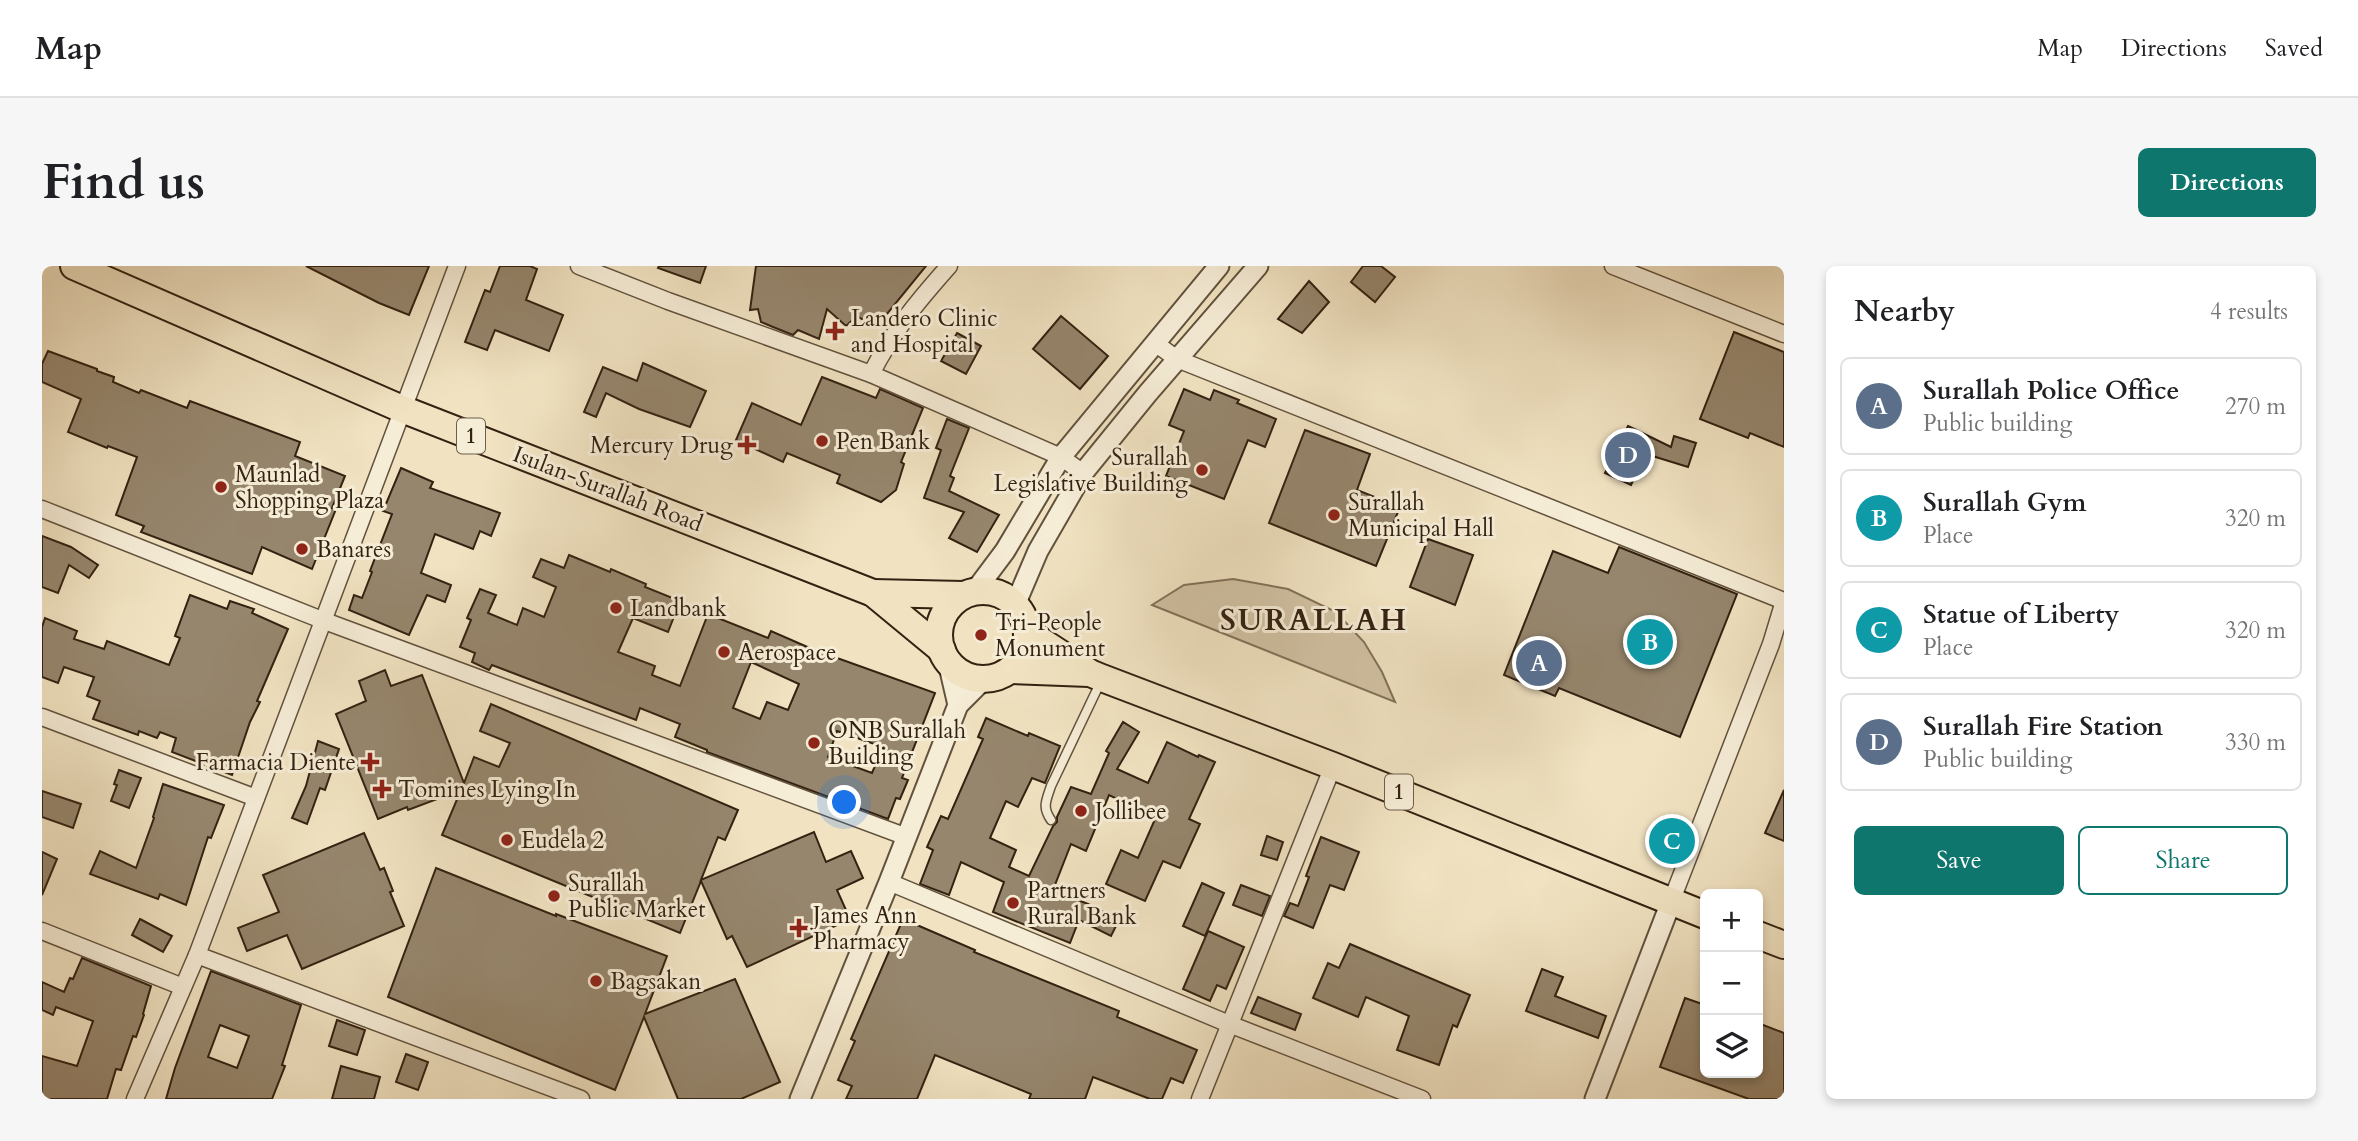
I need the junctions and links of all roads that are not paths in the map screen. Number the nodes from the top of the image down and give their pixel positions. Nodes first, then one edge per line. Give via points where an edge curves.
1 (74, 266) edge
2 (457, 266) edge
3 (579, 266) edge
4 (949, 266) edge
5 (1219, 266) edge
6 (1258, 266) edge
7 (1613, 266) edge
8 (1784, 334) edge
9 (1156, 343) junction
10 (1177, 359) junction
11 (871, 374) junction
12 (402, 409) junction
13 (1061, 457) junction
14 (1083, 473) junction
15 (42, 509) edge
16 (873, 593) junction
17 (969, 593) junction
18 (1015, 605) junction
19 (322, 620) junction
20 (1027, 632) junction
21 (1777, 647) edge
22 (945, 656) junction
23 (1010, 670) junction
24 (1096, 676) junction
25 (984, 679) junction
26 (958, 705) junction
27 (42, 717) edge
28 (1333, 766) junction
29 (256, 798) junction
30 (1051, 820) dead end
31 (907, 837) junction
32 (889, 882) junction
33 (1671, 902) junction
34 (1700, 913) edge
35 (42, 932) edge
36 (1763, 937) edge
37 (1784, 945) edge
38 (197, 955) junction
39 (183, 988) junction
40 (1229, 1024) junction
41 (135, 1099) edge
42 (581, 1099) edge
43 (800, 1099) edge
44 (1199, 1099) edge
45 (1422, 1099) edge
46 (1595, 1099) edge

1 - 12 highway, Isulan-Surallah Road / 1
2 - 12 street
3 - 11 street
4 - 11 street via 911,308
5 - 9 street
6 - 10 street
7 - 8 street
9 - 10 street
9 - 13 street
10 - 14 street
10 - 21 street via 1784,601
11 - 13 street
12 - 16 highway, Isulan-Surallah Road / 1
12 - 19 street
13 - 14 street
13 - 17 street via 1006,551
14 - 18 street via 1038,551
15 - 19 street
16 - 17 highway, Isulan-Surallah Road / 1
16 - 22 highway, Isulan-Surallah Road / 1
17 - 18 highway, 1 via 989,591
17 - 22 highway via 954,602 940,624
18 - 20 highway
19 - 29 street
19 - 31 street
20 - 23 highway via 1020,660
20 - 24 highway, 1
21 - 33 street
22 - 25 highway, 1 via 958,672
22 - 26 street
23 - 24 highway, 1
23 - 25 highway, 1
24 - 28 highway, 1
24 - 30 lane via 1045,802
25 - 26 street
26 - 31 street
27 - 29 street
28 - 33 highway, 1
28 - 40 street
29 - 38 street
31 - 32 street
32 - 40 street
32 - 43 street
33 - 34 highway, 1
33 - 46 street
35 - 39 street
36 - 37 highway
38 - 39 street
38 - 42 street
39 - 41 street
40 - 44 street
40 - 45 street

